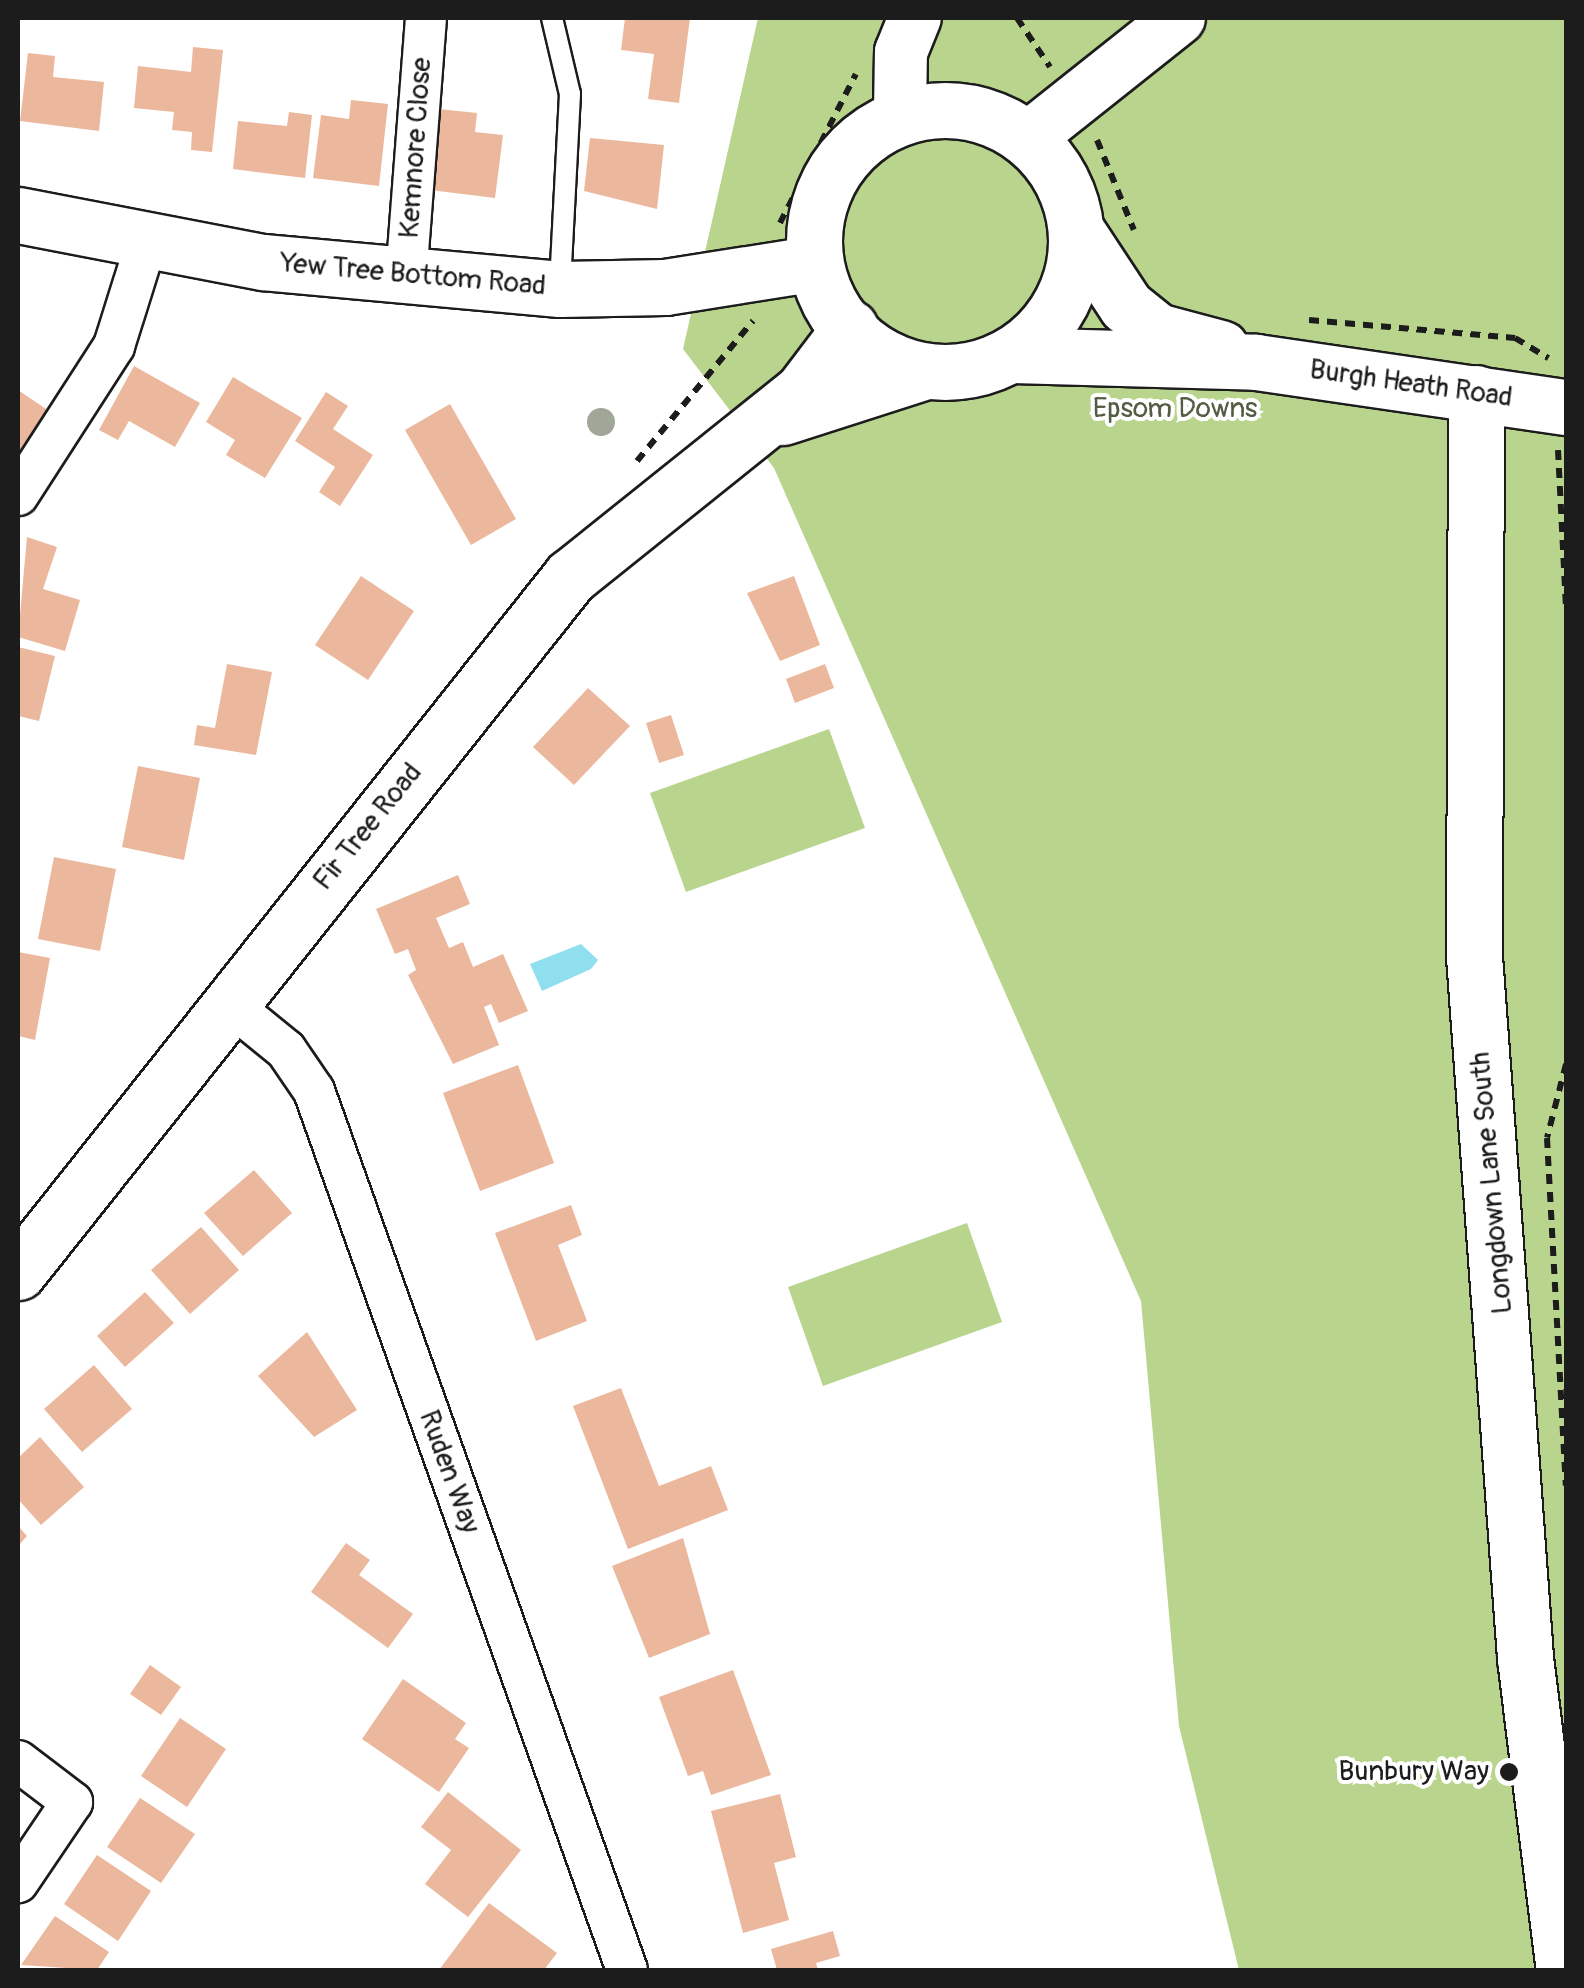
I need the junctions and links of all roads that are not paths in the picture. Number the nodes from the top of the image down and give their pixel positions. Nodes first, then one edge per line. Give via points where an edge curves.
1 (426, 18) edge
2 (552, 18) edge
3 (915, 18) edge
4 (1179, 18) edge
5 (900, 113) junction
6 (1028, 138) junction
7 (18, 214) edge
8 (1078, 232) junction
9 (147, 241) junction
10 (811, 264) junction
11 (406, 278) junction
12 (560, 288) junction
13 (850, 328) junction
14 (1012, 355) junction
15 (1256, 362) junction
16 (922, 372) junction
17 (1476, 393) junction
18 (1562, 406) edge
19 (760, 424) junction
20 (18, 495) edge
21 (226, 1002) junction
22 (18, 1272) edge
23 (18, 1761) edge
24 (18, 1882) edge
25 (626, 1970) edge
26 (1564, 1970) edge

1 - 11 street, Kemnore Close
2 - 12 lane via 570,94
3 - 5 street via 902,52
4 - 6 street
5 - 6 main road via 955,112
5 - 10 main road via 846,150 816,218
6 - 8 main road via 1064,182
7 - 9 main road, Yew Tree Bottom Road
8 - 14 main road via 1055,312
8 - 15 main road, Burgh Heath Road via 1126,306 1158,330
9 - 11 main road, Yew Tree Bottom Road
9 - 20 street via 114,346
10 - 12 main road, Yew Tree Bottom Road via 665,288
10 - 13 main road
11 - 12 main road, Yew Tree Bottom Road
13 - 16 main road
13 - 19 main road, Fir Tree Road via 830,364
14 - 15 main road, Burgh Heath Road
14 - 16 main road via 962,373
15 - 17 main road, Burgh Heath Road
16 - 19 main road, Fir Tree Road
17 - 18 main road, Burgh Heath Road
17 - 26 main road, Longdown Lane South via 1474,956 1525,1658
19 - 21 main road, Fir Tree Road via 570,577
21 - 22 main road, Fir Tree Road
21 - 25 street, Ruden Way via 286,1050 314,1092
23 - 24 street via 72,1802

